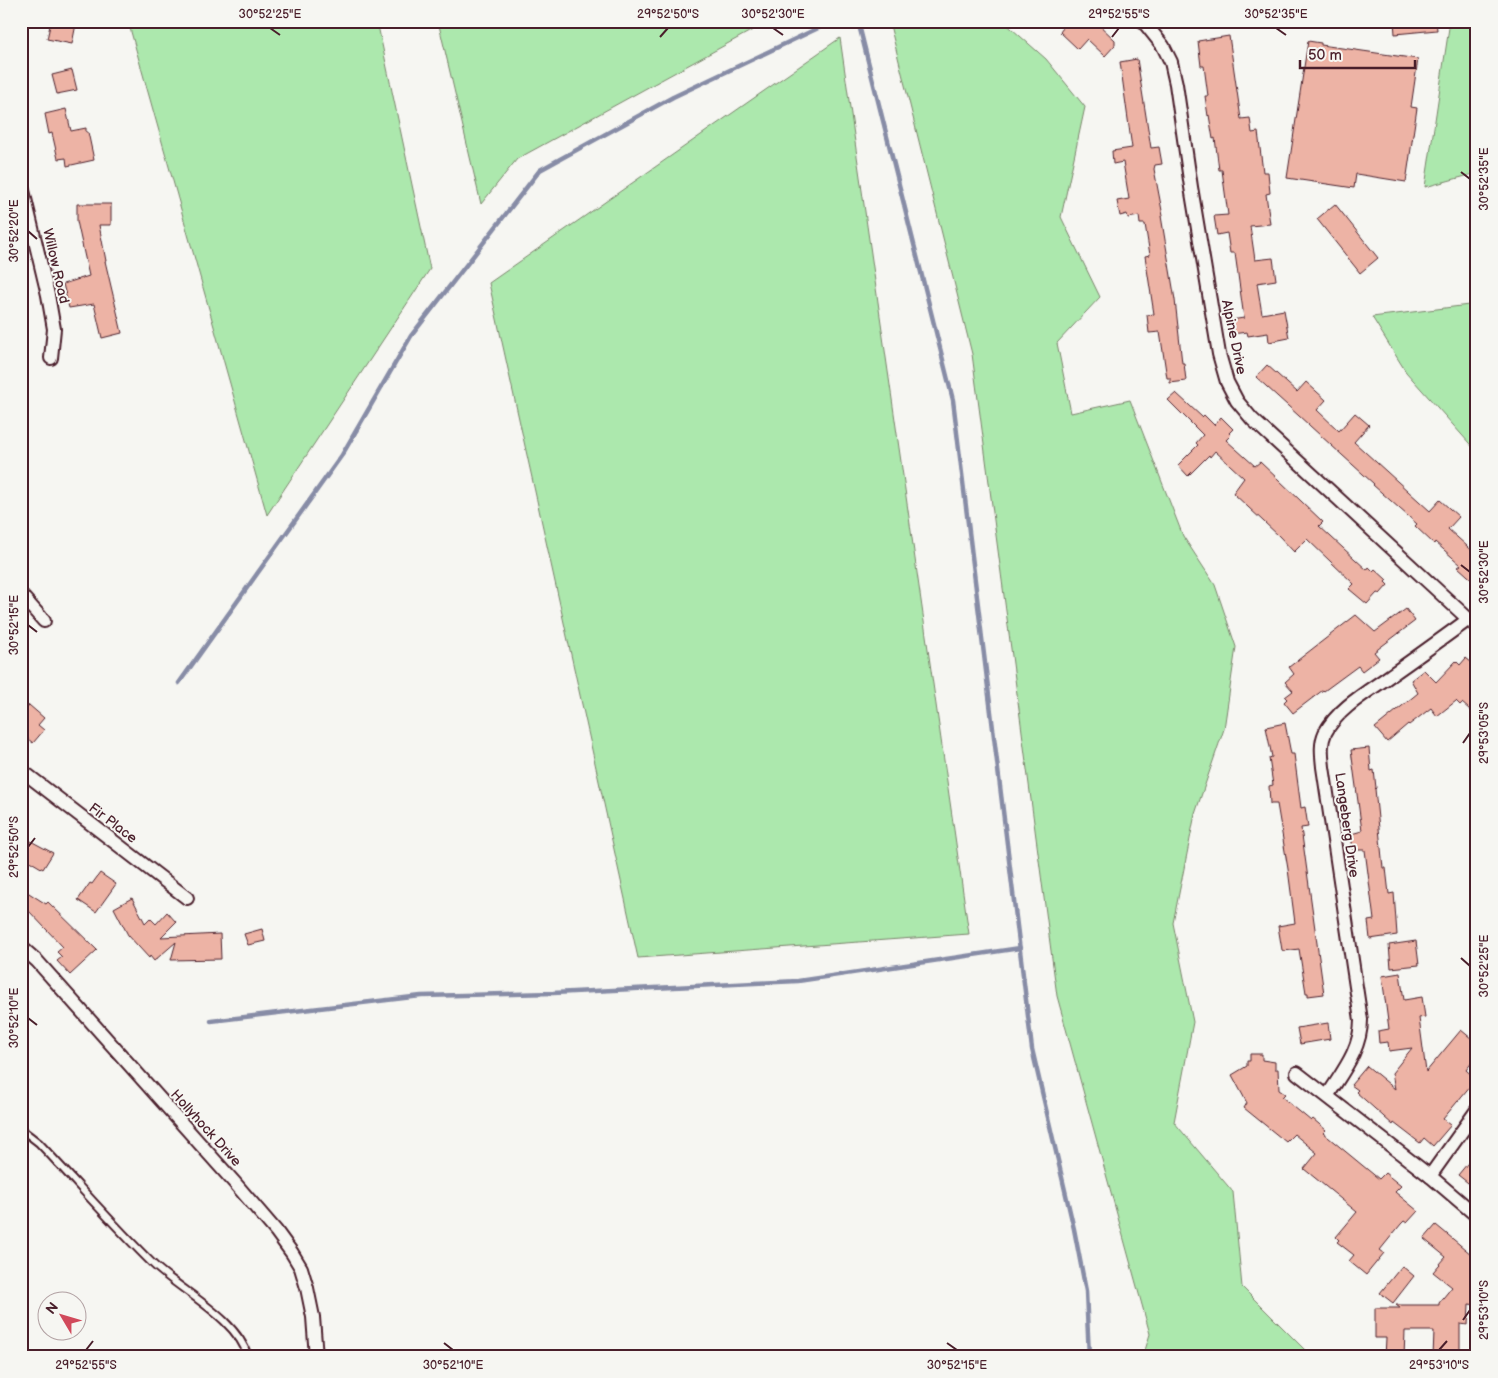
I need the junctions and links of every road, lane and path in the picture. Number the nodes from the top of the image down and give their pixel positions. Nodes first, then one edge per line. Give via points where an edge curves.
1 (1143, 21) edge
2 (21, 182) edge
3 (51, 358) dead end
4 (21, 595) edge
5 (44, 621) dead end
6 (1473, 623) edge
7 (21, 770) edge
8 (187, 898) dead end
9 (21, 947) edge
10 (1297, 1073) dead end
11 (1328, 1095) junction
12 (1477, 1110) edge
13 (21, 1129) edge
14 (1430, 1176) junction
15 (1477, 1216) edge
16 (248, 1357) edge
17 (316, 1357) edge

1 - 6 street, Alpine Drive via 1171,62 1219,354 1227,382 1237,401 1252,419
2 - 3 street, Willow Road via 54,329
4 - 5 street
6 - 11 street, Langeberg Drive via 1360,698 1340,714 1324,736 1323,767 1361,1020 1357,1045
7 - 8 street, Fir Place
9 - 17 street, Hollyhock Drive via 234,1182 292,1253 308,1288
10 - 11 street
11 - 14 street
12 - 14 street
13 - 16 lane via 156,1267 210,1308 242,1342
14 - 15 street

